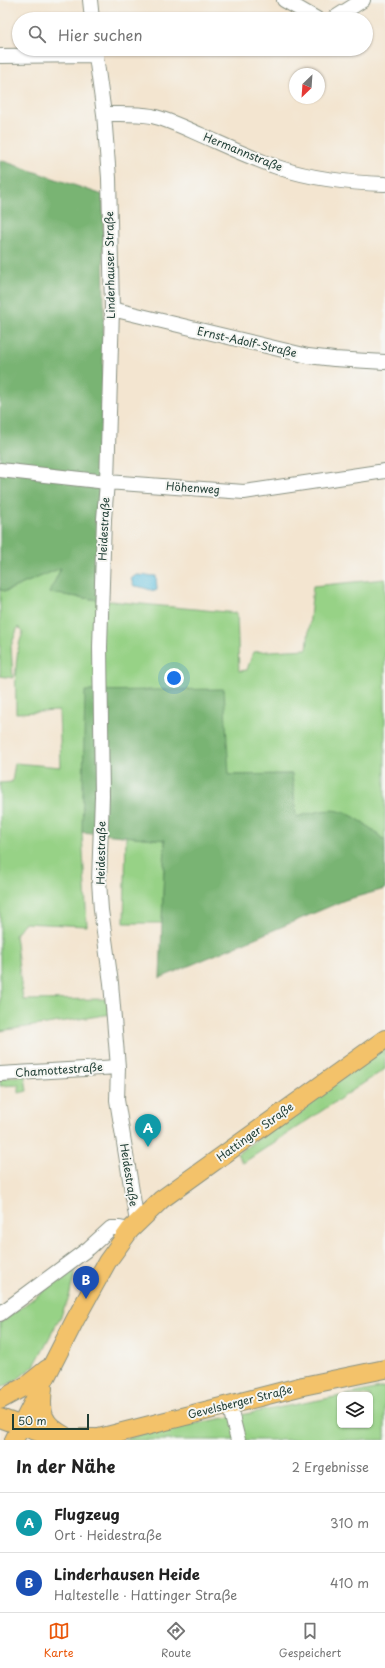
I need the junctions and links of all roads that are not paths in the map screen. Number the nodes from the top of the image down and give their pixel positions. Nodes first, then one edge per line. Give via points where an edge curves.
1 (90, 0) edge
2 (284, 0) edge
3 (363, 0) edge
4 (91, 12) edge
5 (305, 12) edge
6 (344, 12) edge
7 (0, 56) edge
8 (12, 56) edge
9 (97, 56) edge
10 (104, 114) junction
11 (385, 184) edge
12 (112, 309) junction
13 (385, 362) edge
14 (0, 470) edge
15 (385, 471) edge
16 (107, 482) junction
17 (385, 1039) edge
18 (118, 1066) junction
19 (0, 1074) edge
20 (133, 1226) junction
21 (0, 1314) edge
22 (53, 1365) junction
23 (385, 1369) edge
24 (44, 1383) junction
25 (0, 1400) edge
26 (229, 1404) junction
27 (0, 1418) edge
28 (16, 1435) edge
29 (67, 1438) junction
30 (93, 1439) edge
31 (238, 1440) edge

1 - 4 street
2 - 5 street
3 - 6 street
7 - 8 street
9 - 10 street, Linderhauser Straße
10 - 11 street, Hermannstraße via 130,113 168,120 222,145 297,173 342,181
10 - 12 street, Linderhauser Straße via 109,178
12 - 13 street, Ernst-Adolf-Straße via 308,356
12 - 16 street, Linderhauser Straße
14 - 16 street, Höhenweg
15 - 16 street, Höhenweg via 244,492
16 - 18 street, Heidestraße via 100,646 102,796 99,881
17 - 20 main road, Hattinger Straße via 162,1199
18 - 19 street, Chamottestraße
18 - 20 street, Heidestraße via 118,1100
20 - 21 street via 111,1228 89,1248
20 - 22 main road, Hattinger Straße via 107,1262
22 - 24 main road, Hattinger Straße
22 - 25 main road via 27,1385
23 - 26 main road, Gevelsberger Straße
24 - 28 main road, Hattinger Straße
24 - 29 main road via 42,1412 46,1422
26 - 30 main road, Gevelsberger Straße
26 - 31 street
27 - 28 main road, Gevelsberger Straße
28 - 29 main road, Gevelsberger Straße
29 - 30 main road, Gevelsberger Straße

